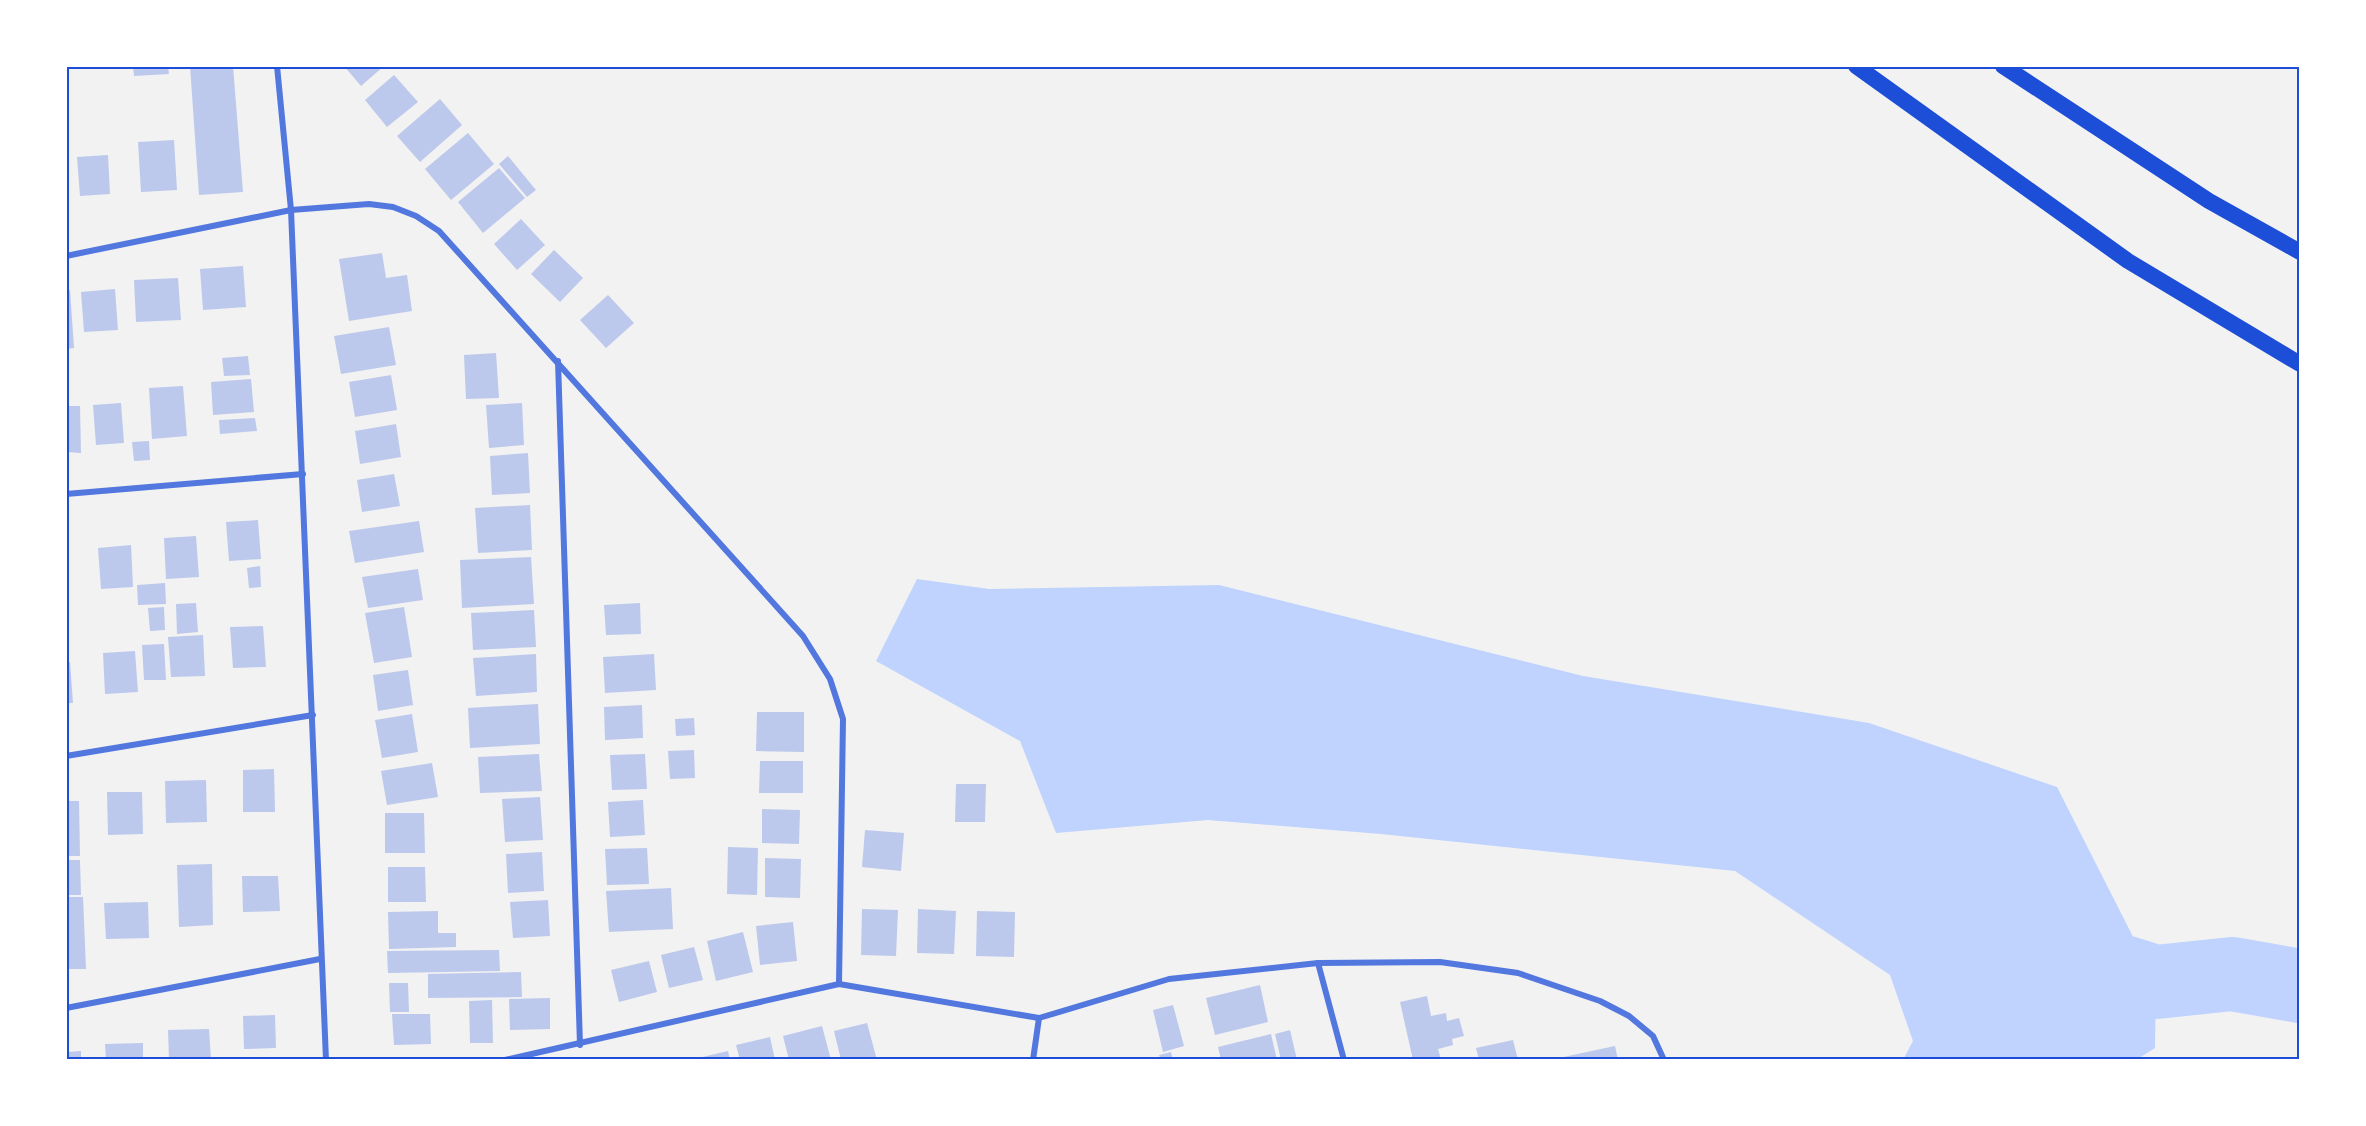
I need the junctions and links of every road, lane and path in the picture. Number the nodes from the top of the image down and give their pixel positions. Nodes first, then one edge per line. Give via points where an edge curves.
1 (276, 66) edge
2 (1856, 66) edge
3 (2003, 66) edge
4 (291, 210) junction
5 (2300, 252) edge
6 (66, 256) edge
7 (558, 361) junction
8 (2300, 364) edge
9 (303, 474) junction
10 (66, 494) edge
11 (313, 715) junction
12 (66, 756) edge
13 (320, 959) junction
14 (1318, 963) junction
15 (839, 984) junction
16 (66, 1008) edge
17 (1039, 1018) junction
18 (580, 1045) junction
19 (326, 1060) edge
20 (505, 1060) edge
21 (1033, 1060) edge
22 (1344, 1060) edge
23 (1664, 1060) edge

1 - 4 street
2 - 8 highway via 2128,261
3 - 5 highway via 2209,201
4 - 6 street
4 - 7 street via 369,204 393,207 416,216 439,231
4 - 9 street
7 - 15 street via 803,636 830,678 843,719
7 - 18 street
9 - 10 street
9 - 11 street
11 - 12 street
11 - 13 street
13 - 16 street
13 - 19 street
14 - 17 street via 1168,980
14 - 22 street
14 - 23 street via 1440,962 1518,973 1629,1016 1653,1036
15 - 17 street
15 - 18 street
17 - 21 street
18 - 20 street

